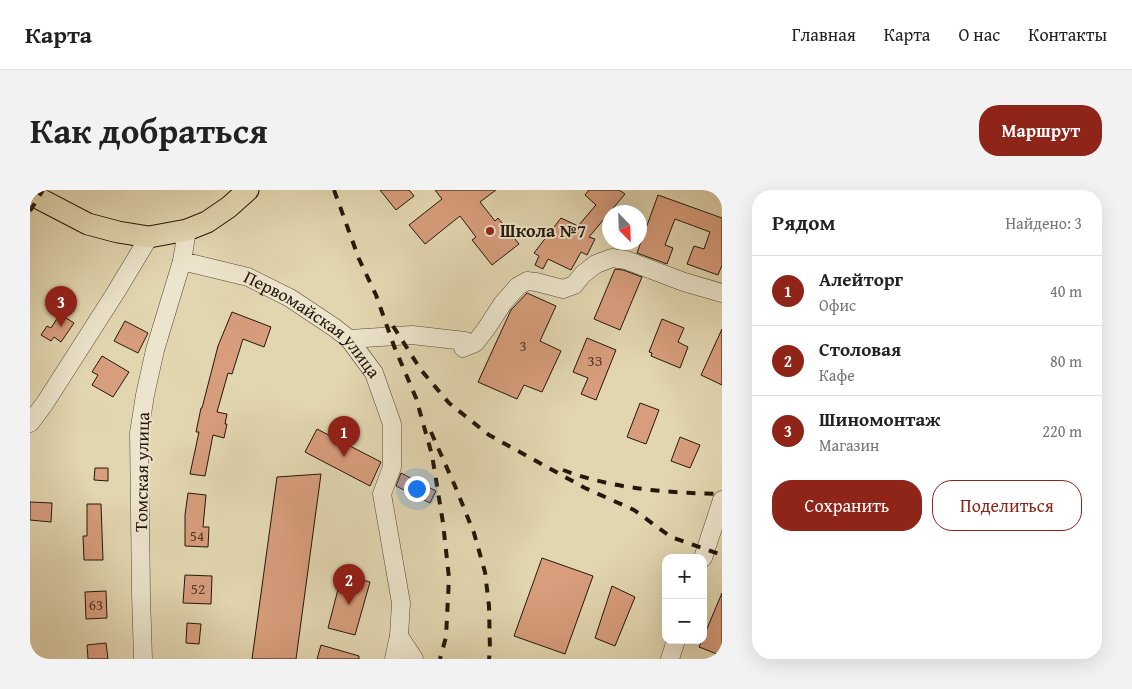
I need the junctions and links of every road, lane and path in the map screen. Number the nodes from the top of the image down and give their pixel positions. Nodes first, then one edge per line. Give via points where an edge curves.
1 (248, 190) edge
2 (30, 192) edge
3 (187, 230) junction
4 (149, 237) junction
5 (182, 261) junction
6 (722, 293) edge
7 (348, 339) junction
8 (30, 422) edge
9 (722, 500) edge
10 (704, 554) edge
11 (399, 636) junction
12 (675, 644) edge
13 (144, 659) edge
14 (394, 659) edge
15 (414, 659) edge
16 (670, 659) edge

1 - 3 main road via 230,207
2 - 4 main road via 88,224
3 - 4 main road
3 - 5 street
4 - 8 street
5 - 7 street, Первомайская улица via 248,277 290,298
5 - 13 street, Томская улица via 156,350 139,433
6 - 7 street via 612,258 596,264 574,284 563,289 527,281 518,286 475,343 463,348 465,341 412,335
7 - 11 street, Первомайская улица via 374,373 392,424 392,467 382,494 401,603
9 - 10 street
11 - 14 street
11 - 15 street
12 - 16 street

